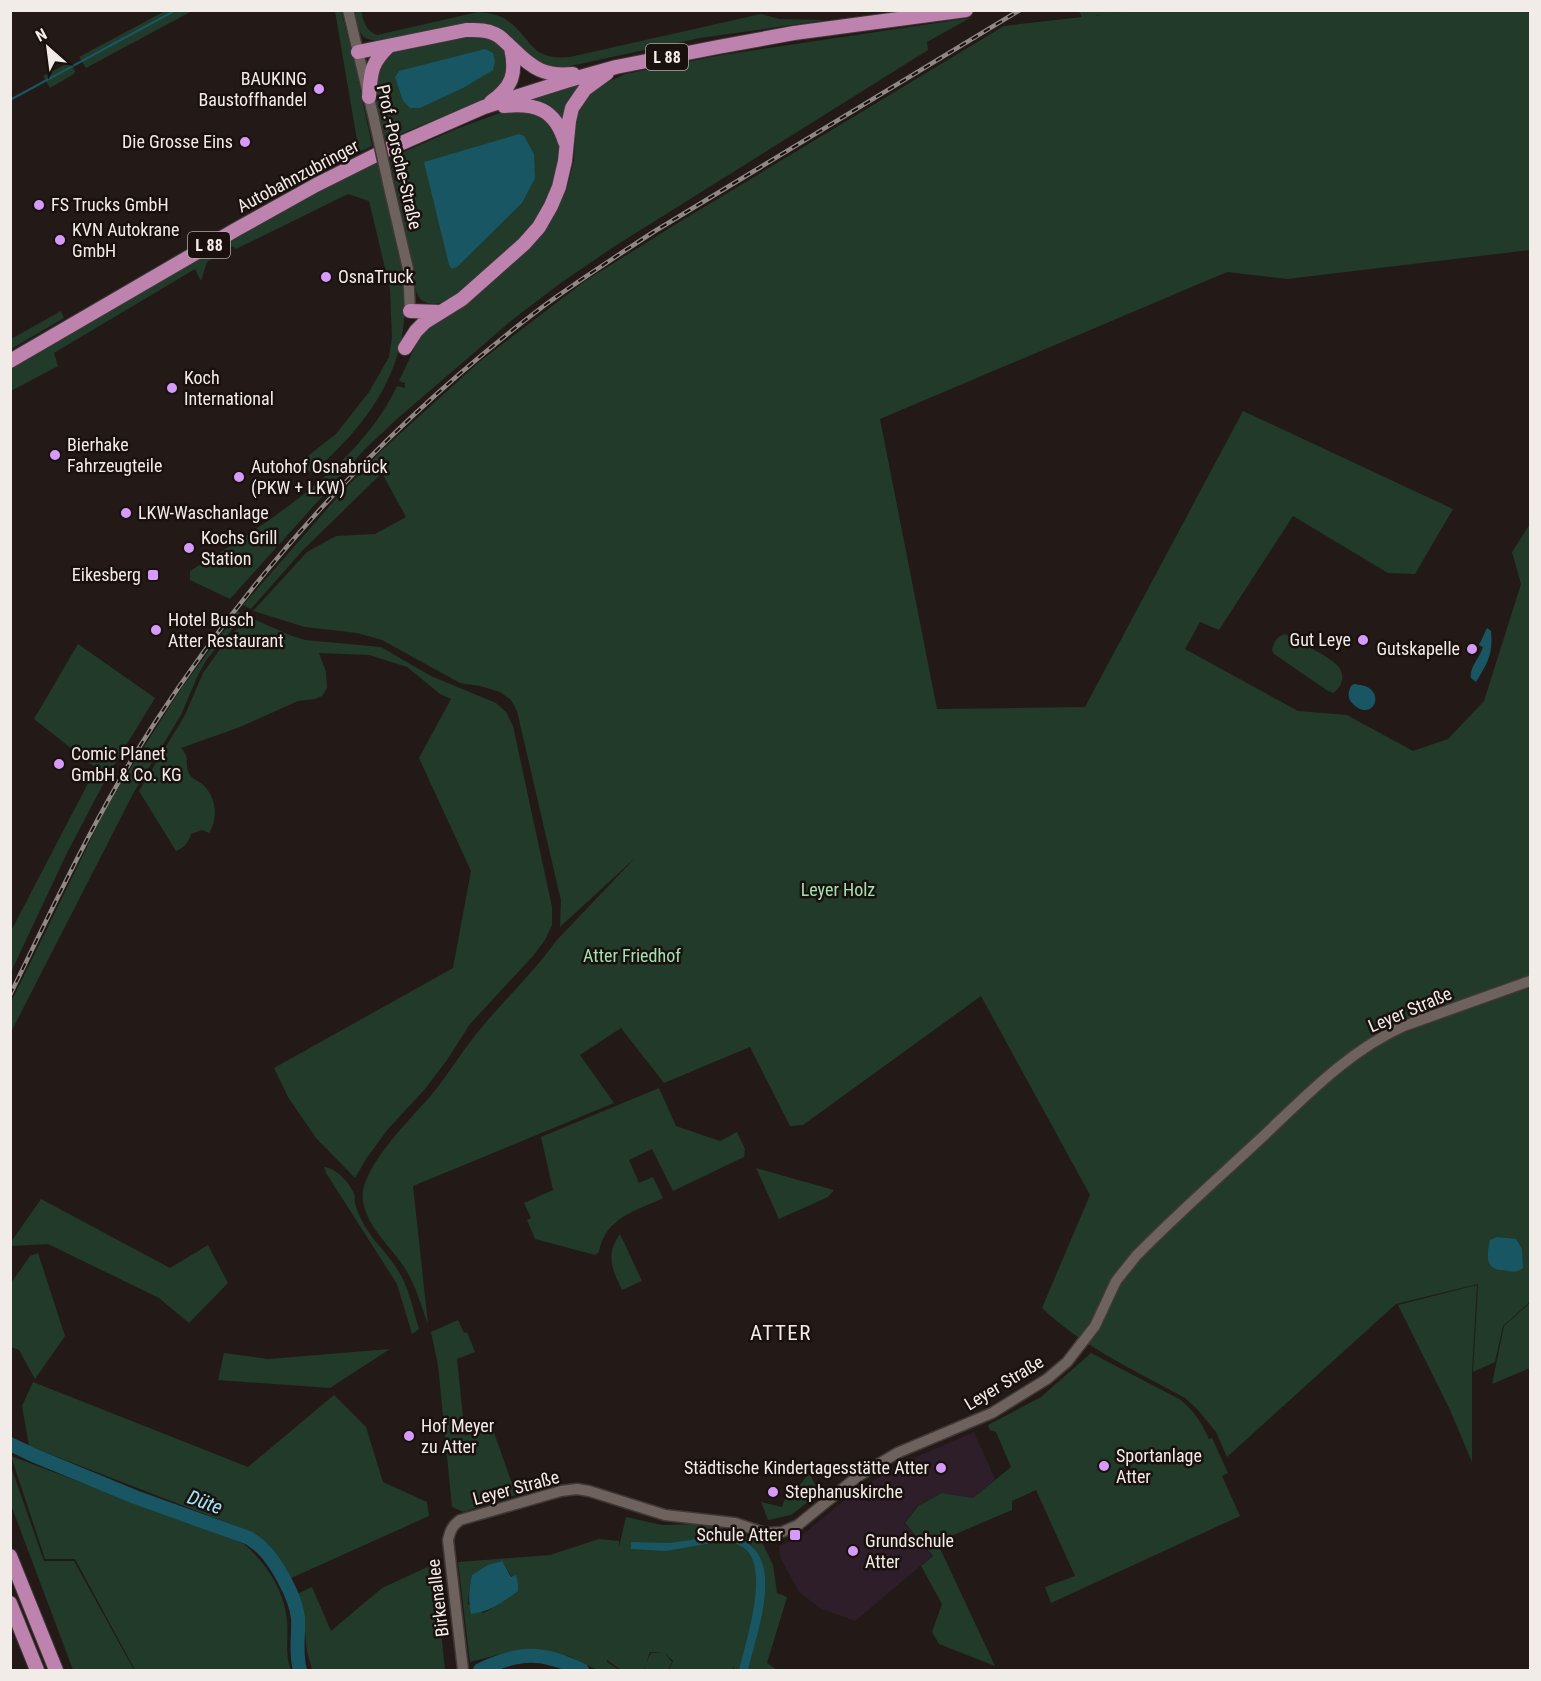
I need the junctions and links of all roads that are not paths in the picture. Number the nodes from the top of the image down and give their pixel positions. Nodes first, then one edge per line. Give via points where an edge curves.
1 (348, 10) edge
2 (966, 10) edge
3 (388, 46) junction
4 (511, 48) junction
5 (358, 52) junction
6 (616, 68) junction
7 (369, 98) junction
8 (484, 107) junction
9 (566, 145) junction
10 (410, 311) joint
11 (442, 312) junction
12 (405, 348) dead end
13 (10, 361) edge
14 (1530, 981) edge
15 (455, 1524) joint
16 (10, 1556) edge
17 (10, 1603) edge
18 (463, 1670) edge
19 (38, 1671) edge
20 (57, 1671) edge

1 - 5 street, Prof.-Porsche-Straße
2 - 6 highway, L 88 via 794,33
3 - 4 highway via 482,30 496,34
3 - 5 highway
3 - 7 highway via 374,63
4 - 6 highway via 549,74
4 - 8 highway via 514,61 510,84
5 - 7 street, Prof.-Porsche-Straße
6 - 8 highway, L 88
6 - 9 highway via 578,98 570,115
7 - 10 street, Prof.-Porsche-Straße, bridge via 408,269
8 - 9 highway via 521,105 545,111 561,129
8 - 13 highway, Autobahnzubringer / L 88 via 316,185
9 - 11 highway via 559,187 539,226 462,299
10 - 11 highway
11 - 12 highway via 416,331
14 - 15 street, Leyer Straße via 1404,1026 1354,1054 1136,1256 1116,1281 1095,1326 1067,1362 992,1413 910,1446 879,1464 791,1528 765,1533 735,1523 665,1515 577,1489
15 - 18 street, Birkenallee via 448,1540
16 - 20 highway
17 - 19 highway

